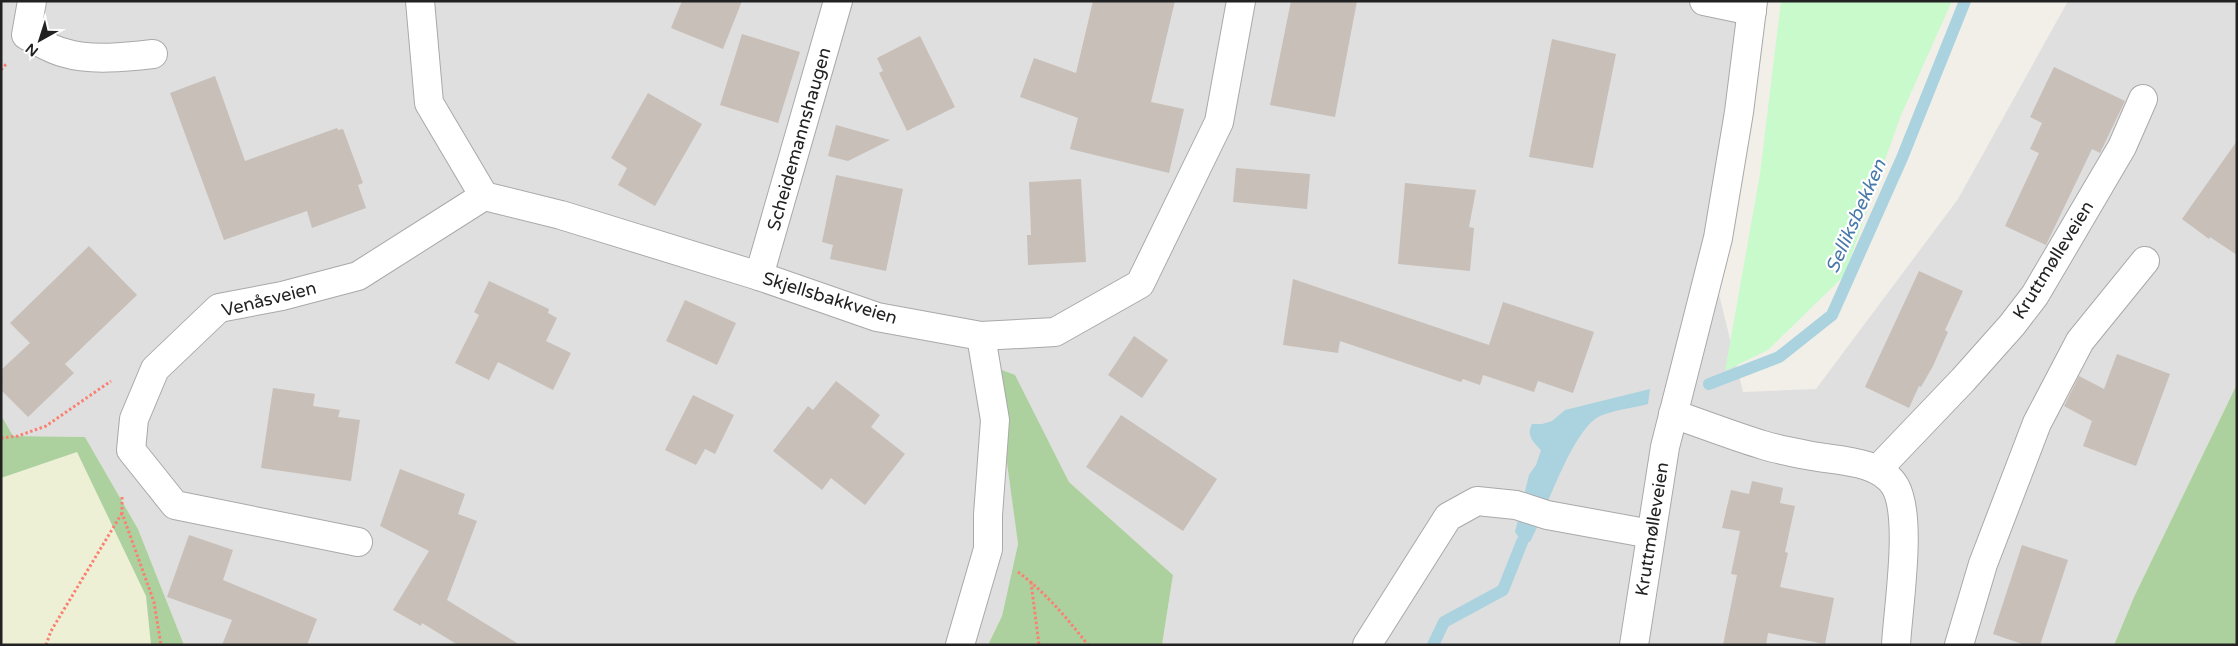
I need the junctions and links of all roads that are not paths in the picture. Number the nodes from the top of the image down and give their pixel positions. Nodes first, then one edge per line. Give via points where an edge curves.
1 (32, 1) edge
2 (420, 1) edge
3 (838, 1) edge
4 (1241, 1) edge
5 (1704, 1) edge
6 (1753, 6) edge
7 (153, 54) dead end
8 (2143, 99) dead end
9 (484, 196) junction
10 (2145, 261) dead end
11 (759, 276) junction
12 (981, 336) junction
13 (1673, 414) junction
14 (1876, 470) junction
15 (1651, 534) junction
16 (358, 542) dead end
17 (960, 645) edge
18 (1367, 645) edge
19 (1634, 645) edge
20 (1896, 645) edge
21 (1958, 645) edge

1 - 7 street via 26,35 64,53 131,57
2 - 9 street via 429,103
3 - 11 street, Scheidemannshaugen
4 - 12 street, Skjellsbakkveien via 1219,122 1140,284 1055,332
5 - 6 street
6 - 13 street, Kruttmølleveien via 1718,238
8 - 14 street, Kruttmølleveien via 2122,147 2035,295 1969,374
9 - 11 street, Skjellsbakkveien
9 - 16 street, Venåsveien via 358,276 219,308 155,369 134,418 131,450 175,505
10 - 21 street via 2080,341 2036,423 1983,564
11 - 12 street, Skjellsbakkveien via 877,316
12 - 17 street via 995,420 988,549
13 - 14 street via 1764,445
13 - 15 street, Kruttmølleveien
14 - 20 street via 1887,476 1896,488 1902,513 1904,547
15 - 18 street via 1477,501 1448,516
15 - 19 street, Kruttmølleveien

